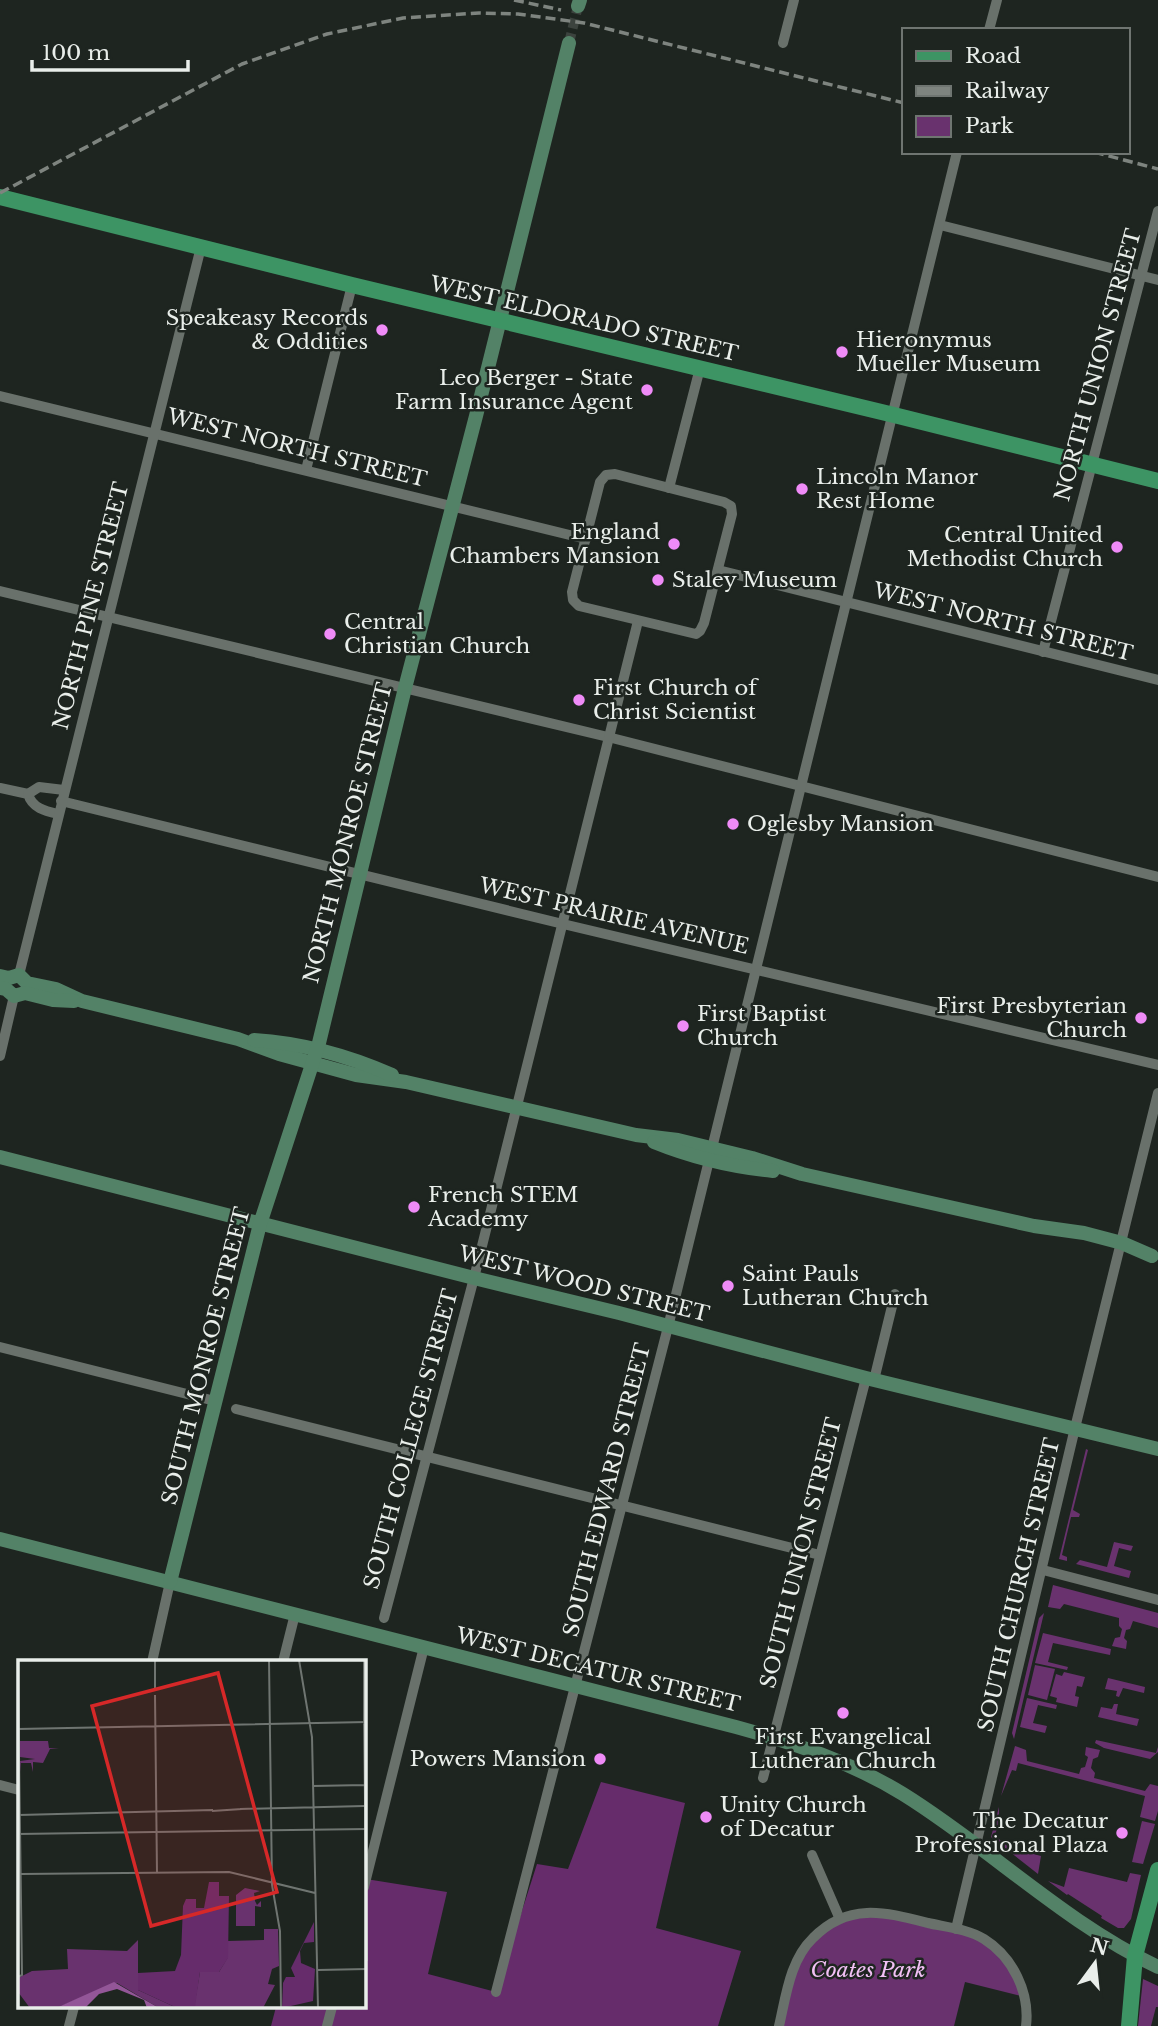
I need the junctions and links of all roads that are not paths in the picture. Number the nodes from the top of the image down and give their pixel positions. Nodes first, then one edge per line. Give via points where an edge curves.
1 (794, 0) edge
2 (997, 0) edge
3 (990, 28) edge
4 (569, 43) tunnel mouth
5 (783, 43) dead end
6 (957, 154) edge
7 (0, 197) edge
8 (1158, 211) edge
9 (940, 225) junction
10 (201, 247) junction
11 (1142, 276) junction
12 (1158, 280) edge
13 (352, 285) junction
14 (500, 321) junction
15 (700, 368) junction
16 (0, 396) edge
17 (894, 415) junction
18 (155, 434) junction
19 (1092, 464) junction
20 (306, 470) junction
21 (1158, 481) edge
22 (669, 488) junction
23 (452, 506) junction
24 (586, 539) junction
25 (718, 570) junction
26 (0, 591) edge
27 (846, 603) junction
28 (107, 618) junction
29 (638, 621) junction
30 (1043, 652) junction
31 (1158, 680) edge
32 (405, 688) junction
33 (608, 737) junction
34 (801, 785) junction
35 (0, 788) edge
36 (64, 790) junction
37 (28, 794) junction
38 (61, 801) junction
39 (58, 814) junction
40 (361, 876) junction
41 (1158, 877) edge
42 (563, 924) junction
43 (757, 969) junction
44 (13, 985) edge
45 (0, 1056) edge
46 (314, 1057) junction
47 (1158, 1065) edge
48 (1158, 1093) edge
49 (517, 1108) junction
50 (711, 1154) junction
51 (0, 1157) edge
52 (260, 1224) junction
53 (1121, 1246) junction
54 (1155, 1256) edge
55 (474, 1278) junction
56 (895, 1294) dead end
57 (668, 1327) junction
58 (0, 1347) edge
59 (870, 1379) junction
60 (215, 1401) junction
61 (236, 1409) dead end
62 (1075, 1428) junction
63 (1158, 1449) edge
64 (427, 1457) junction
65 (622, 1507) junction
66 (1, 1542) edge
67 (820, 1555) junction
68 (1043, 1570) junction
69 (170, 1582) junction
70 (1158, 1600) edge
71 (295, 1614) junction
72 (384, 1618) dead end
73 (424, 1647) junction
74 (152, 1660) edge
75 (284, 1660) edge
76 (576, 1686) junction
77 (774, 1737) junction
78 (763, 1778) dead end
79 (0, 1785) edge
80 (18, 1790) edge
81 (977, 1846) junction
82 (812, 1855) dead end
83 (1158, 1870) edge
84 (366, 1877) edge
85 (839, 1917) junction
86 (956, 1929) junction
87 (1135, 1956) junction
88 (1158, 1967) edge
89 (496, 1992) dead end
90 (74, 2008) edge
91 (332, 2008) edge
92 (69, 2026) edge
93 (327, 2026) edge
94 (779, 2026) edge
95 (1026, 2026) edge
96 (1129, 2026) edge

1 - 5 street
2 - 3 street
4 - 14 street, NORTH MONROE STREET
6 - 9 street, SOUTH EDWARD STREET
7 - 10 main road, WEST ELDORADO STREET
8 - 11 street, NORTH UNION STREET
9 - 11 street
9 - 17 street, SOUTH EDWARD STREET
10 - 13 main road, WEST ELDORADO STREET
10 - 18 street, NORTH PINE STREET
11 - 12 street
11 - 19 street, NORTH UNION STREET
13 - 14 main road, WEST ELDORADO STREET
13 - 20 street
14 - 15 main road, WEST ELDORADO STREET
14 - 23 street, NORTH MONROE STREET
15 - 17 main road, WEST ELDORADO STREET
15 - 22 street
16 - 18 street, WEST NORTH STREET
17 - 19 main road, WEST ELDORADO STREET
17 - 27 street, SOUTH EDWARD STREET
18 - 20 street, WEST NORTH STREET
18 - 28 street, NORTH PINE STREET
19 - 21 main road, WEST ELDORADO STREET
19 - 30 street, NORTH UNION STREET
20 - 23 street, WEST NORTH STREET
22 - 24 street via 606,475 600,482
22 - 25 street via 731,506
23 - 24 street, WEST NORTH STREET
23 - 32 street, NORTH MONROE STREET
24 - 29 street via 573,600 579,606
25 - 27 street, WEST NORTH STREET
25 - 29 street via 700,631 691,634
26 - 28 street
27 - 30 street, WEST NORTH STREET
27 - 34 street, SOUTH EDWARD STREET
28 - 32 street
28 - 36 street, NORTH PINE STREET
29 - 33 street, SOUTH COLLEGE STREET
30 - 31 street, WEST NORTH STREET
32 - 33 street
32 - 40 street, NORTH MONROE STREET
33 - 34 street
33 - 42 street, SOUTH COLLEGE STREET
34 - 41 street
34 - 43 street, SOUTH EDWARD STREET
35 - 37 street
36 - 37 street via 39,788
36 - 38 street, NORTH PINE STREET
37 - 39 street via 38,808
38 - 39 street, NORTH PINE STREET
38 - 40 street, WEST PRAIRIE AVENUE
39 - 44 street, NORTH PINE STREET
40 - 42 street, WEST PRAIRIE AVENUE
40 - 46 street, NORTH MONROE STREET
42 - 43 street, WEST PRAIRIE AVENUE
42 - 49 street, SOUTH COLLEGE STREET
43 - 47 street, WEST PRAIRIE AVENUE
43 - 50 street, SOUTH EDWARD STREET
44 - 45 street, NORTH PINE STREET
44 - 46 street via 56,989 82,1001 238,1039 283,1041
46 - 49 street via 361,1061 407,1082
46 - 52 street, SOUTH MONROE STREET
48 - 53 street, SOUTH CHURCH STREET
49 - 50 street via 678,1140
49 - 55 street, SOUTH COLLEGE STREET
50 - 53 street via 1034,1226 1082,1242
50 - 57 street, SOUTH EDWARD STREET
51 - 52 street, WEST WOOD STREET
52 - 55 street, WEST WOOD STREET
52 - 60 street, SOUTH MONROE STREET
53 - 54 street
53 - 62 street, SOUTH CHURCH STREET
55 - 57 street, WEST WOOD STREET
55 - 64 street, SOUTH COLLEGE STREET
56 - 59 street, SOUTH UNION STREET
57 - 59 street, WEST WOOD STREET
57 - 65 street, SOUTH EDWARD STREET
58 - 60 street
59 - 62 street, WEST WOOD STREET
59 - 67 street, SOUTH UNION STREET
60 - 69 street, SOUTH MONROE STREET
61 - 64 street
62 - 63 street, WEST WOOD STREET
62 - 68 street, SOUTH CHURCH STREET
64 - 65 street
64 - 72 street, SOUTH COLLEGE STREET
65 - 67 street
65 - 76 street, SOUTH EDWARD STREET
66 - 69 street, WEST DECATUR STREET
67 - 77 street, SOUTH UNION STREET
68 - 70 street
68 - 81 street, SOUTH CHURCH STREET
69 - 71 street, WEST DECATUR STREET
69 - 74 street, SOUTH MONROE STREET
71 - 73 street, WEST DECATUR STREET
71 - 75 street
73 - 76 street, WEST DECATUR STREET
73 - 84 street
76 - 77 street, WEST DECATUR STREET
76 - 89 street, SOUTH EDWARD STREET
77 - 78 street, SOUTH UNION STREET
77 - 81 street, WEST DECATUR STREET via 813,1750 902,1794
79 - 80 street
81 - 86 street, SOUTH CHURCH STREET
81 - 87 street, WEST DECATUR STREET
82 - 85 street
83 - 87 main road
85 - 86 street via 875,1912
85 - 94 street via 800,1953
86 - 95 street via 984,1939 1013,1968 1025,1997
87 - 88 street, WEST DECATUR STREET
87 - 96 main road
90 - 92 street
91 - 93 street

